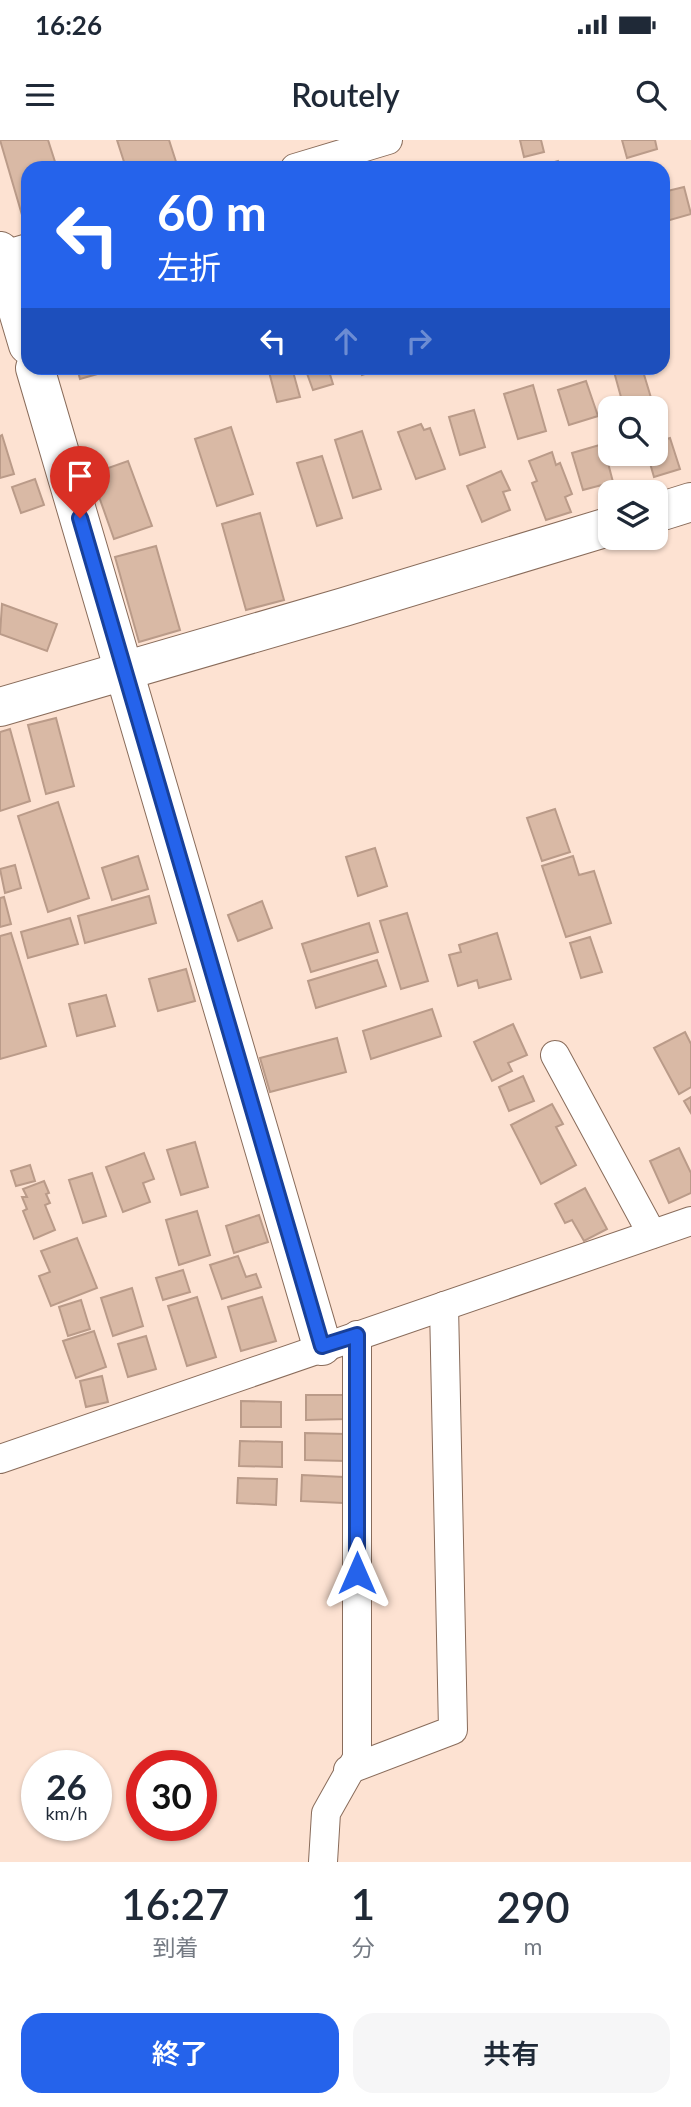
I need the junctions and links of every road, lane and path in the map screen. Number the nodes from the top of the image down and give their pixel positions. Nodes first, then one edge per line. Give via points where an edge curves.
1 (388, 140) edge
2 (318, 161) edge
3 (7, 253) edge
4 (21, 314) edge
5 (37, 375) edge
6 (691, 502) edge
7 (668, 509) edge
8 (598, 530) edge
9 (124, 669) junction
10 (0, 706) edge
11 (555, 1055) dead end
12 (691, 1221) edge
13 (652, 1234) junction
14 (444, 1306) junction
15 (340, 1340) junction
16 (0, 1459) edge
17 (348, 1770) junction
18 (323, 1862) edge

1 - 2 street
3 - 4 street
5 - 9 street
6 - 7 street
8 - 9 street
9 - 10 street
9 - 15 street
11 - 13 street
12 - 13 street
13 - 14 street
14 - 15 street
14 - 17 street via 453,1730
15 - 16 street
15 - 17 street via 357,1758
17 - 18 street via 326,1813

